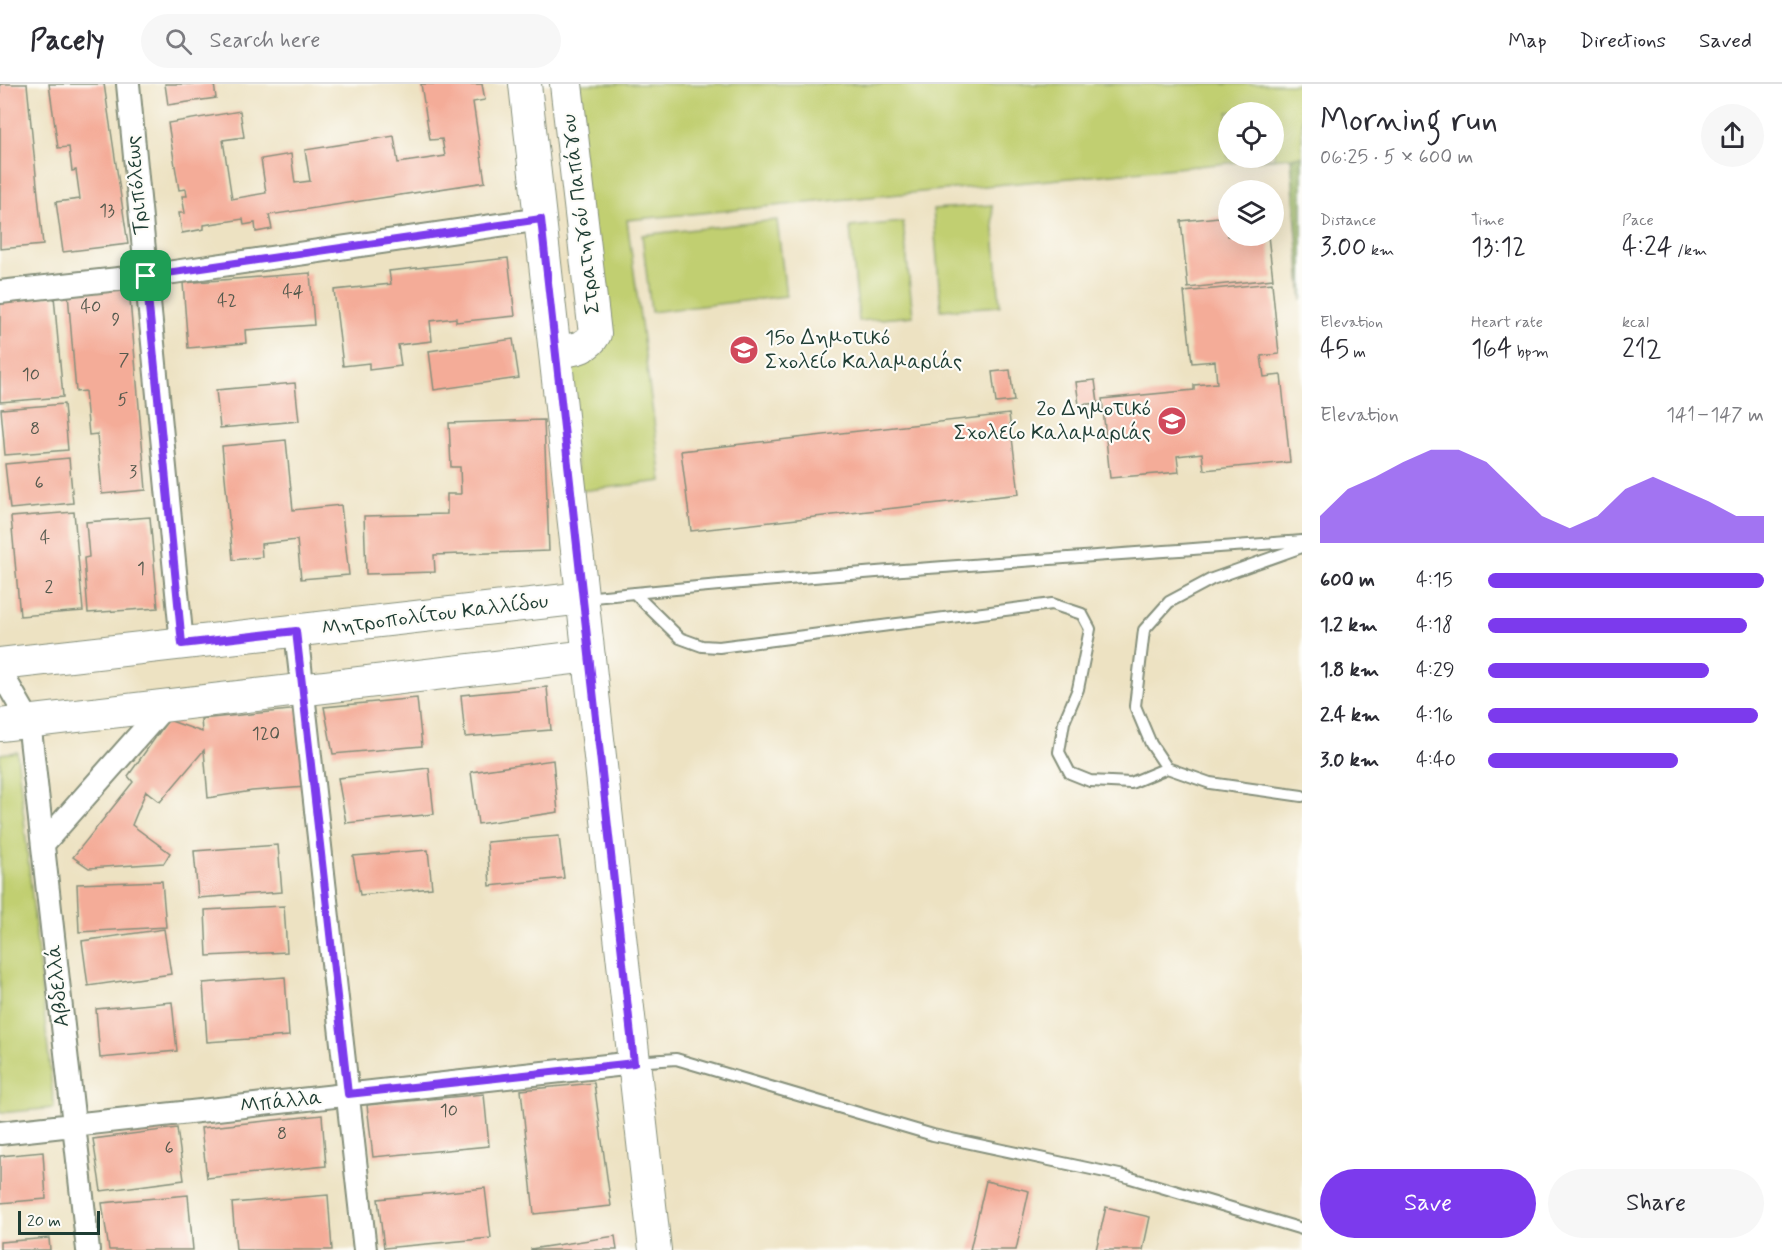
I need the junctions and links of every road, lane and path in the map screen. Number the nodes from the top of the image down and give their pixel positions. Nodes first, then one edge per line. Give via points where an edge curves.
1 (128, 84) edge
2 (525, 84) edge
3 (566, 84) edge
4 (541, 219) junction
5 (146, 276) junction
6 (0, 292) edge
7 (556, 352) junction
8 (1302, 542) edge
9 (1302, 547) edge
10 (634, 592) junction
11 (583, 598) junction
12 (296, 631) junction
13 (182, 644) junction
14 (589, 656) junction
15 (0, 664) edge
16 (0, 671) edge
17 (303, 689) junction
18 (166, 705) junction
19 (14, 723) edge
20 (1167, 768) junction
21 (1302, 796) edge
22 (43, 844) junction
23 (634, 1063) junction
24 (348, 1094) junction
25 (74, 1125) junction
26 (0, 1133) edge
27 (1302, 1229) edge
28 (88, 1250) edge
29 (365, 1250) edge
30 (654, 1250) edge

1 - 5 street, Τριπόλεως
2 - 4 street, Στρατηγού Παπάγου
3 - 7 street, Στρατηγού Παπάγου via 595,334 584,347
4 - 5 street
4 - 7 street, Στρατηγού Παπάγου
5 - 6 street
5 - 13 street, Τριπόλεως
7 - 11 street, Στρατηγού Παπάγου
8 - 10 lane via 867,571
9 - 20 lane via 1212,579 1169,602 1144,630 1135,706 1150,744
10 - 11 lane
10 - 20 lane via 680,638 719,647 1052,604 1082,614 1090,629 1059,752 1070,773 1090,781 1131,783
11 - 12 street, Μητροπολίτου Καλλίδου
11 - 14 street, Στρατηγού Παπάγου
12 - 13 street, Μητροπολίτου Καλλίδου
12 - 17 street
13 - 15 street, Μητροπολίτου Καλλίδου
14 - 17 street
14 - 23 street, Στρατηγού Παπάγου
16 - 19 street
17 - 18 street
17 - 24 street
18 - 19 street
18 - 22 street
19 - 22 street, Αβδελλά
20 - 21 lane via 1210,783
22 - 25 street, Αβδελλά
23 - 24 street, Μπάλλα
23 - 27 lane via 676,1059 933,1135 1124,1176
23 - 30 street, Στρατηγού Παπάγου
24 - 25 street, Μπάλλα
24 - 29 street
25 - 26 street, Μπάλλα
25 - 28 street, Αβδελλά

